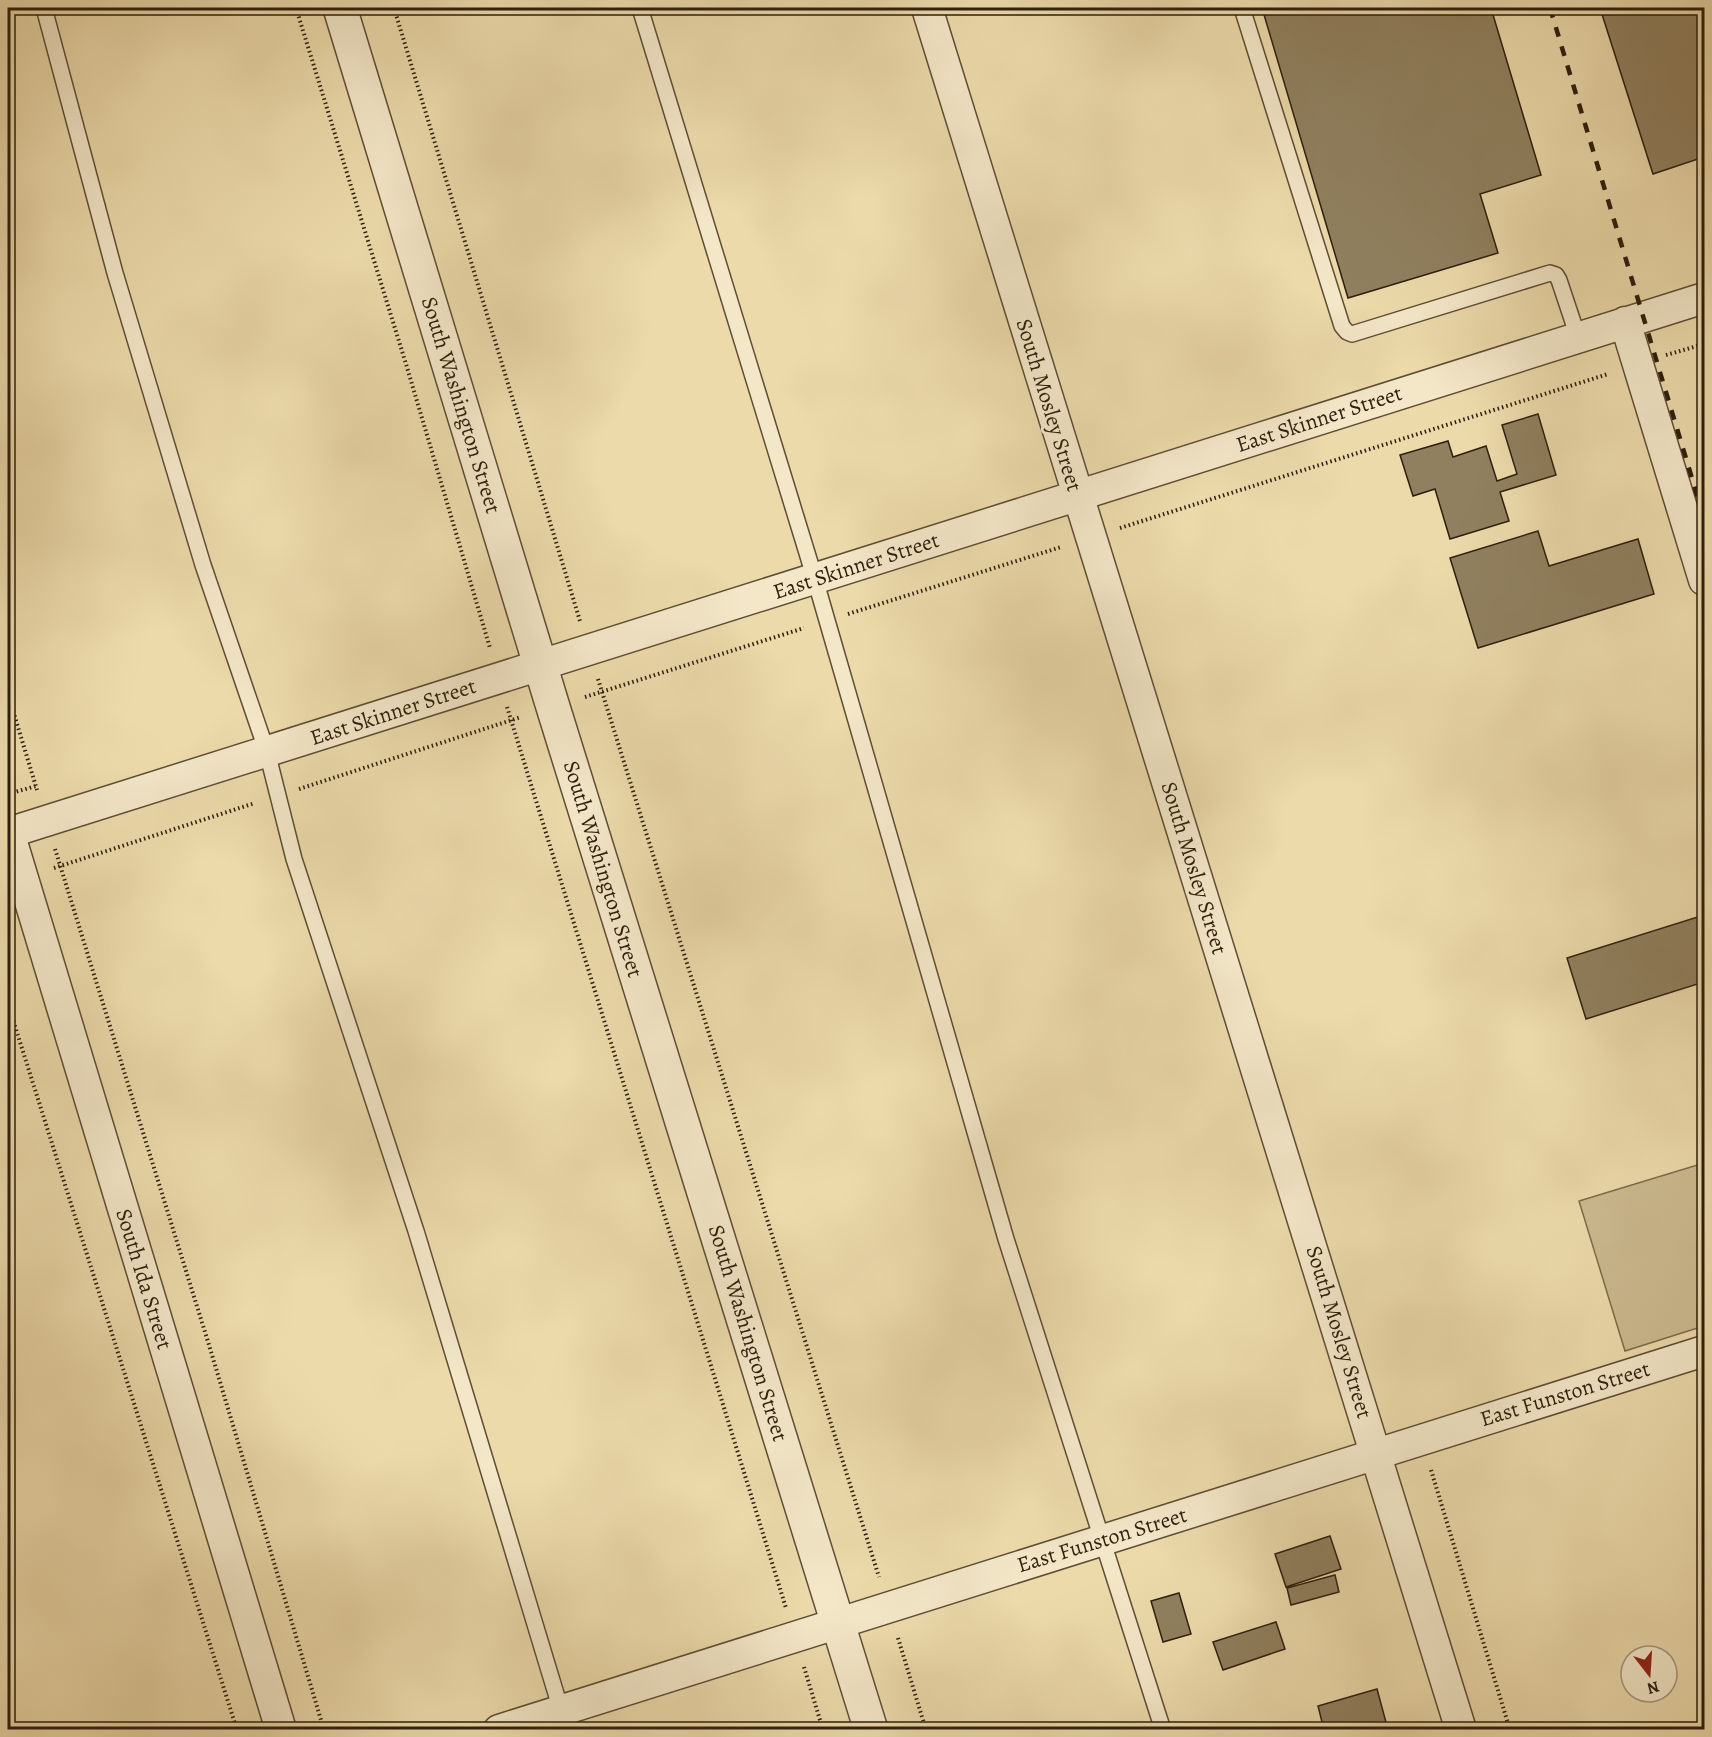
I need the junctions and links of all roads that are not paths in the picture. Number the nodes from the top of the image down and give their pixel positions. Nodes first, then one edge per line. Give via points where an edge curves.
1 (44, 8) edge
2 (340, 8) edge
3 (640, 8) edge
4 (927, 8) edge
5 (1242, 8) edge
6 (1704, 298) edge
7 (1625, 322) junction
8 (1578, 337) junction
9 (1077, 496) junction
10 (815, 579) junction
11 (1704, 580) edge
12 (540, 666) junction
13 (267, 752) junction
14 (8, 831) edge
15 (1704, 1351) edge
16 (1376, 1454) junction
17 (1103, 1540) junction
18 (838, 1623) junction
19 (564, 1720) edge
20 (281, 1730) edge
21 (499, 1730) edge
22 (871, 1730) edge
23 (1162, 1730) edge
24 (1461, 1730) edge

1 - 13 lane via 115,273 203,565
2 - 12 street, South Washington Street
3 - 10 lane
4 - 9 street, South Mosley Street
5 - 8 lane via 1347,332 1352,334 1550,273 1559,280
6 - 7 street, East Skinner Street
7 - 8 street, East Skinner Street
7 - 11 street
8 - 9 street, East Skinner Street
9 - 10 street, East Skinner Street
9 - 16 street, South Mosley Street
10 - 12 street, East Skinner Street
10 - 17 lane via 1006,1239
12 - 13 street, East Skinner Street
12 - 18 street, South Washington Street
13 - 14 street, East Skinner Street
13 - 19 lane via 294,859 419,1242
14 - 20 street, South Ida Street
15 - 16 street, East Funston Street
16 - 17 street, East Funston Street
16 - 24 street, South Mosley Street
17 - 18 street, East Funston Street
17 - 23 lane
18 - 19 street, East Funston Street
18 - 22 street, South Washington Street
19 - 21 street, East Funston Street

